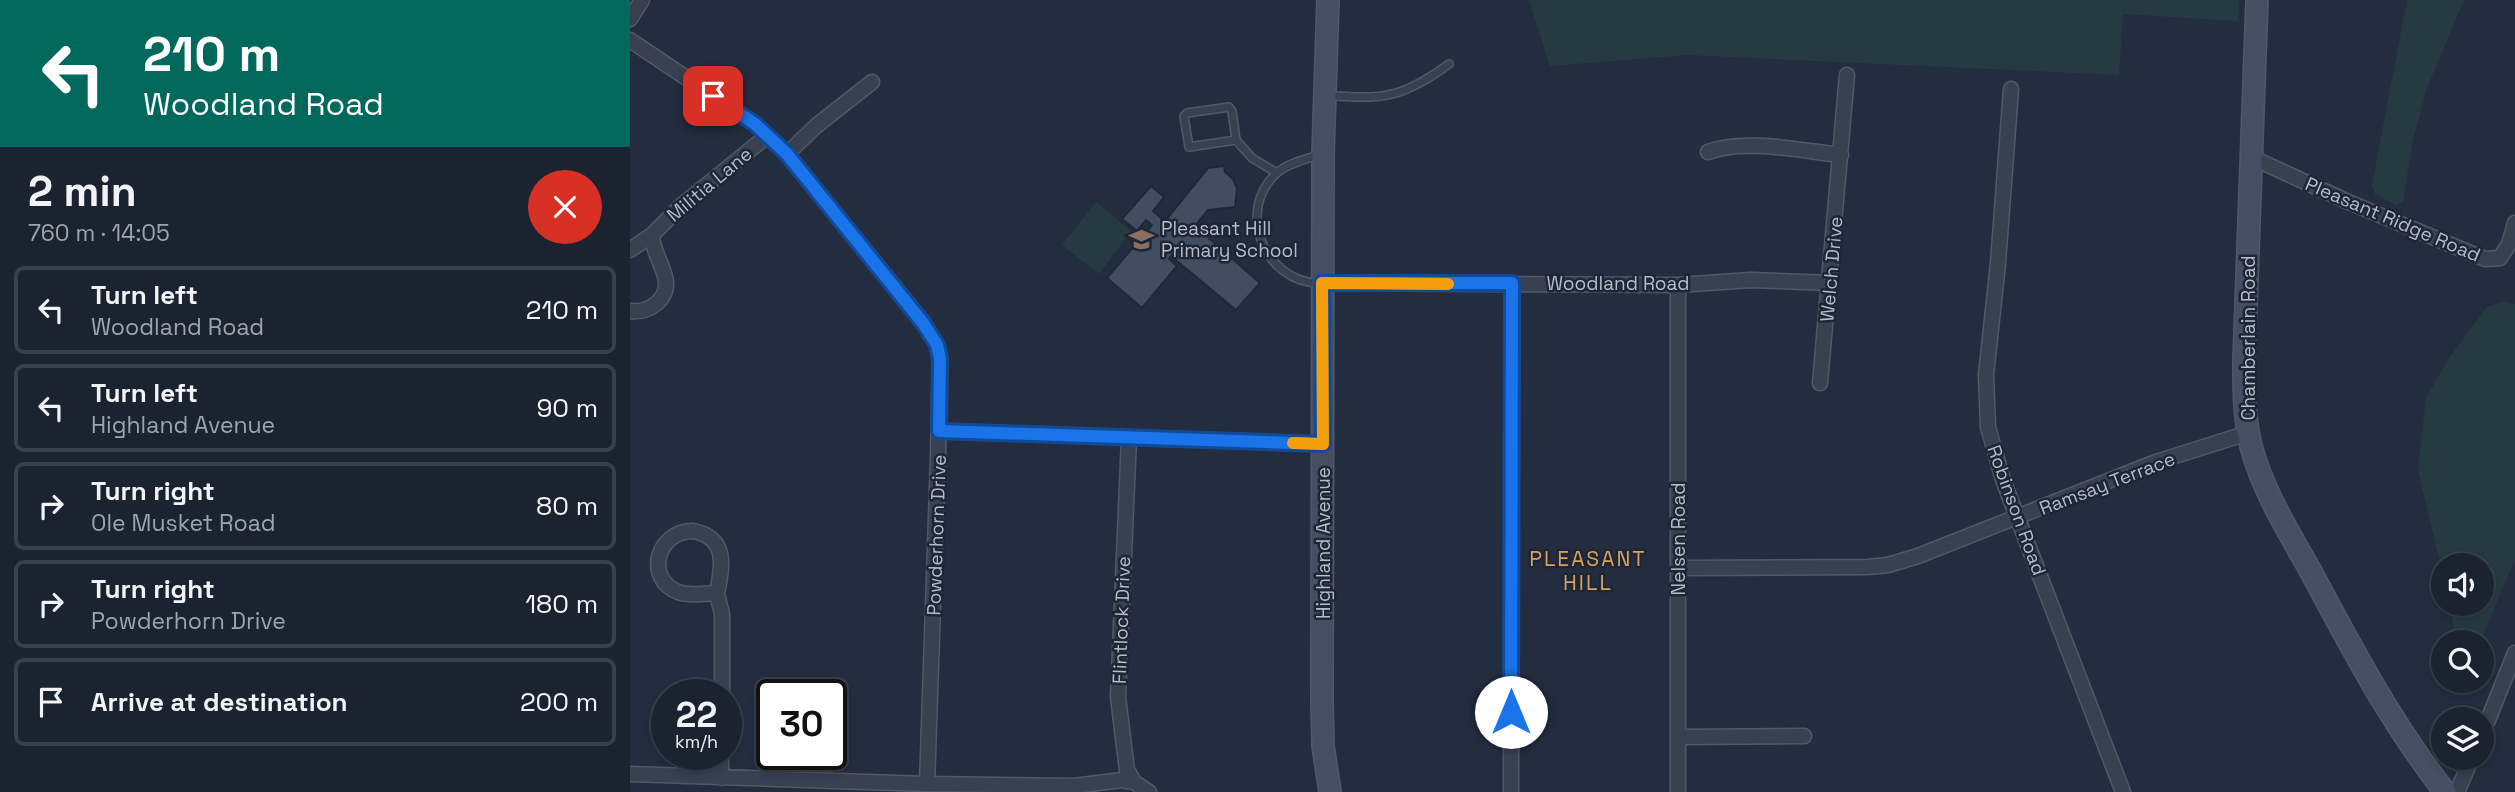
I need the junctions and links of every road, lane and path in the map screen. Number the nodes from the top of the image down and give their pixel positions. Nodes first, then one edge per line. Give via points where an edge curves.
1 (642, 0) edge
2 (1328, 0) edge
3 (2257, 0) edge
4 (630, 19) edge
5 (630, 40) edge
6 (1449, 64) dead end
7 (1847, 75) dead end
8 (872, 82) dead end
9 (2011, 89) dead end
10 (1324, 94) junction
11 (767, 136) junction
12 (1236, 140) junction
13 (1707, 152) dead end
14 (1323, 153) junction
15 (787, 154) junction
16 (1841, 155) junction
17 (2251, 157) junction
18 (1276, 173) junction
19 (2515, 223) edge
20 (652, 235) junction
21 (630, 250) edge
22 (1322, 283) junction
23 (1512, 283) junction
24 (1830, 283) junction
25 (1678, 285) junction
26 (630, 311) edge
27 (1820, 383) dead end
28 (939, 431) junction
29 (2248, 433) junction
30 (1129, 438) junction
31 (1323, 444) junction
32 (2017, 518) junction
33 (1678, 568) junction
34 (717, 594) junction
35 (2515, 653) edge
36 (722, 679) edge
37 (2494, 707) edge
38 (1804, 736) dead end
39 (1678, 737) junction
40 (721, 770) edge
41 (2467, 770) edge
42 (630, 774) edge
43 (721, 778) junction
44 (1134, 782) junction
45 (927, 784) junction
46 (1149, 792) edge
47 (1330, 792) edge
48 (1511, 792) edge
49 (1678, 792) edge
50 (2123, 792) edge
51 (2445, 792) edge
52 (2458, 792) edge

1 - 4 street
2 - 10 street, Highland Avenue
3 - 17 street, Chamberlain Road
5 - 11 street, Powderhorn Drive
6 - 10 lane via 1426,82 1385,97
7 - 16 street, Welch Drive
8 - 15 street
9 - 32 street, Robinson Road via 1985,401 1994,453
10 - 14 street, Highland Avenue
11 - 15 street, Powderhorn Drive
11 - 20 street, Militia Lane
12 - 12 lane via 1229,107 1184,116 1189,147
12 - 18 lane via 1252,158
13 - 16 street via 1760,147
14 - 18 lane
14 - 22 street, Highland Avenue
15 - 28 street, Powderhorn Drive via 937,345
16 - 24 street, Welch Drive
17 - 19 street, Pleasant Ridge Road via 2485,259 2505,253
17 - 29 street, Chamberlain Road via 2244,361
18 - 22 lane via 1258,203 1260,239 1287,273 1303,282
20 - 21 street, Militia Lane
20 - 26 street, Militia Lane via 666,288 653,306
22 - 23 street, Woodland Road
22 - 31 street, Highland Avenue
23 - 25 street, Woodland Road
23 - 48 street
24 - 25 street, Woodland Road via 1751,280
24 - 27 street, Welch Drive
25 - 33 street, Nelsen Road
28 - 30 street
28 - 45 street, Powderhorn Drive
29 - 32 street, Ramsay Terrace via 2156,462
29 - 51 street, Chamberlain Road via 2272,498 2354,653 2414,753
30 - 31 street
30 - 44 street, Flintlock Drive via 1118,697 1128,770
31 - 47 street, Highland Avenue via 1321,702
32 - 33 street, Ramsay Terrace via 1876,567
32 - 50 street, Robinson Road
33 - 39 street, Nelsen Road
34 - 34 street via 722,558 714,542 693,531 671,538 659,558 664,581 684,594
34 - 36 street via 722,614
35 - 37 street
38 - 39 street
39 - 49 street, Nelsen Road
40 - 43 street
41 - 52 street
42 - 43 street
43 - 45 street
44 - 45 street
44 - 46 street

